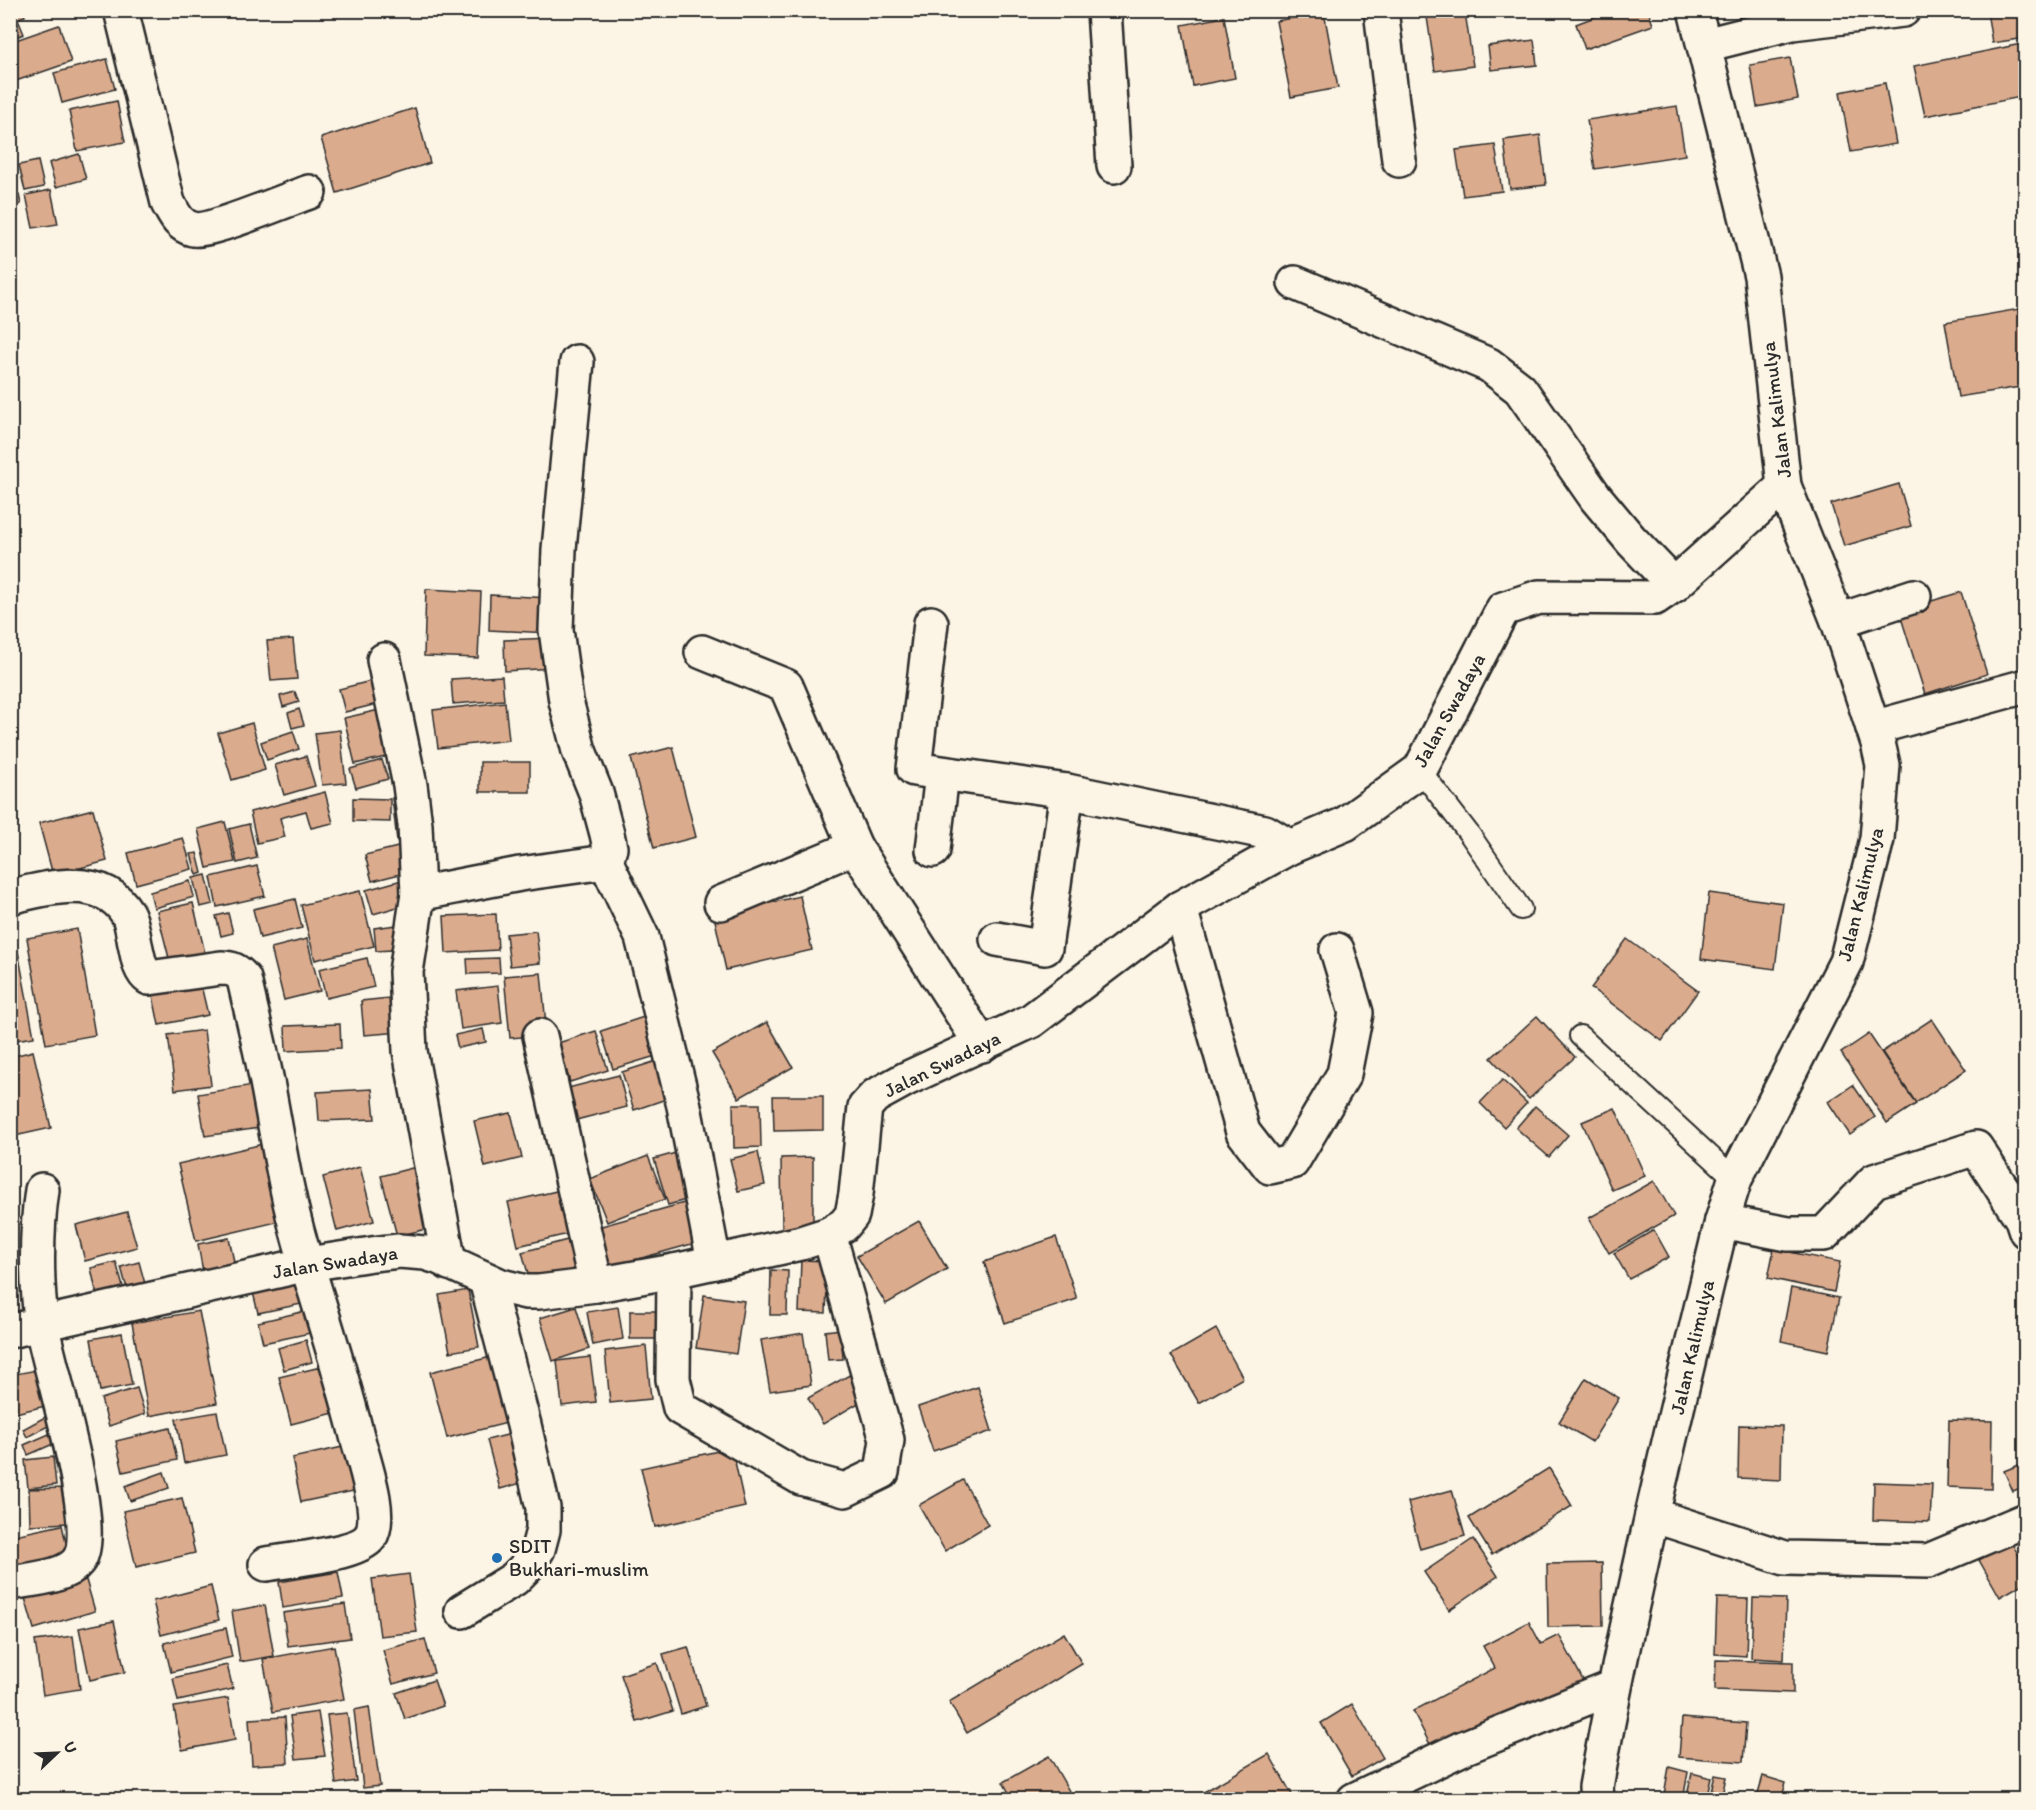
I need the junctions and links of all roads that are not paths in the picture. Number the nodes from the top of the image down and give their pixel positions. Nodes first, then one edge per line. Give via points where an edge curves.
1 (122, 10) edge
2 (1104, 10) edge
3 (1381, 10) edge
4 (1695, 10) edge
5 (1903, 10) edge
6 (1705, 45) junction
7 (1399, 160) dead end
8 (1114, 166) dead end
9 (309, 192) dead end
10 (1295, 283) dead end
11 (577, 362) dead end
12 (1784, 486) junction
13 (1674, 585) junction
14 (1914, 596) dead end
15 (1838, 621) junction
16 (931, 623) dead end
17 (702, 652) dead end
18 (384, 660) dead end
19 (2025, 686) edge
20 (1873, 728) junction
21 (1420, 770) junction
22 (942, 774) junction
23 (1067, 791) junction
24 (855, 847) junction
25 (1290, 847) junction
26 (933, 850) dead end
27 (606, 862) junction
28 (418, 894) junction
29 (10, 897) edge
30 (720, 903) dead end
31 (1180, 908) junction
32 (1521, 909) dead end
33 (997, 939) dead end
34 (1337, 950) dead end
35 (540, 1036) dead end
36 (1581, 1036) dead end
37 (982, 1045) junction
38 (1736, 1179) junction
39 (42, 1190) dead end
40 (1722, 1221) junction
41 (2025, 1231) edge
42 (829, 1234) junction
43 (714, 1262) junction
44 (449, 1263) junction
45 (308, 1264) junction
46 (674, 1271) junction
47 (486, 1280) junction
48 (596, 1285) junction
49 (42, 1325) junction
50 (10, 1331) edge
51 (1652, 1515) junction
52 (2025, 1520) edge
53 (266, 1564) dead end
54 (10, 1584) edge
55 (462, 1611) dead end
56 (1614, 1687) junction
57 (1354, 1800) edge
58 (1597, 1800) edge

1 - 9 street via 168,203 178,220 198,230
2 - 8 street
3 - 7 street
4 - 6 street, Jalan Kalimulya
5 - 6 street via 1792,23
6 - 12 street, Jalan Kalimulya via 1761,276
10 - 13 street via 1489,365 1520,389 1596,498
11 - 27 street via 559,549 556,630 566,701 607,834 610,848
12 - 13 street, Jalan Swadaya
12 - 15 street, Jalan Kalimulya
13 - 21 street, Jalan Swadaya via 1655,598 1539,597 1503,609
14 - 15 street
15 - 20 street, Jalan Kalimulya
16 - 22 street via 914,770
17 - 24 street via 786,686
18 - 28 street via 410,785
19 - 20 street
20 - 38 street, Jalan Kalimulya via 1883,765 1877,839 1846,962
21 - 25 street, Jalan Swadaya via 1346,824
21 - 32 lane
22 - 23 street
22 - 26 street
23 - 25 street via 1265,832
23 - 33 street via 1046,948
24 - 30 street
24 - 37 street
25 - 31 street, Jalan Swadaya
27 - 28 street
27 - 43 street via 642,937 684,1106
28 - 44 street via 406,972 410,1051
29 - 45 street via 60,887 103,891 128,914 144,975 149,978 232,968 244,979 284,1172
31 - 34 street via 1243,1132 1270,1167 1292,1162 1344,1074 1356,1013
31 - 37 street, Jalan Swadaya via 1031,1021
35 - 48 street
36 - 38 lane
37 - 42 street, Jalan Swadaya via 906,1079 875,1096 865,1107 852,1215
38 - 40 street, Jalan Kalimulya
39 - 49 street via 38,1241
40 - 41 street via 1788,1234 1824,1234 1874,1181 1976,1148 2022,1219
40 - 51 street, Jalan Kalimulya
42 - 43 street, Jalan Swadaya
42 - 46 street via 887,1440 882,1472 845,1490 801,1478 680,1408 673,1379
43 - 46 street, Jalan Swadaya
44 - 45 street, Jalan Swadaya via 425,1253 399,1251
44 - 47 street, Jalan Swadaya
45 - 49 street, Jalan Swadaya
45 - 53 street via 355,1427 376,1518 370,1536 354,1547
46 - 48 street, Jalan Swadaya
47 - 48 street, Jalan Swadaya via 526,1292
47 - 55 street via 543,1508 543,1530 528,1565 514,1579
49 - 50 street, Jalan Swadaya
49 - 54 street via 69,1434 86,1543 80,1560 70,1569
51 - 52 street via 1785,1558 1928,1561
51 - 56 street, Jalan Kalimulya
56 - 57 street via 1463,1748
56 - 58 street, Jalan Kalimulya

